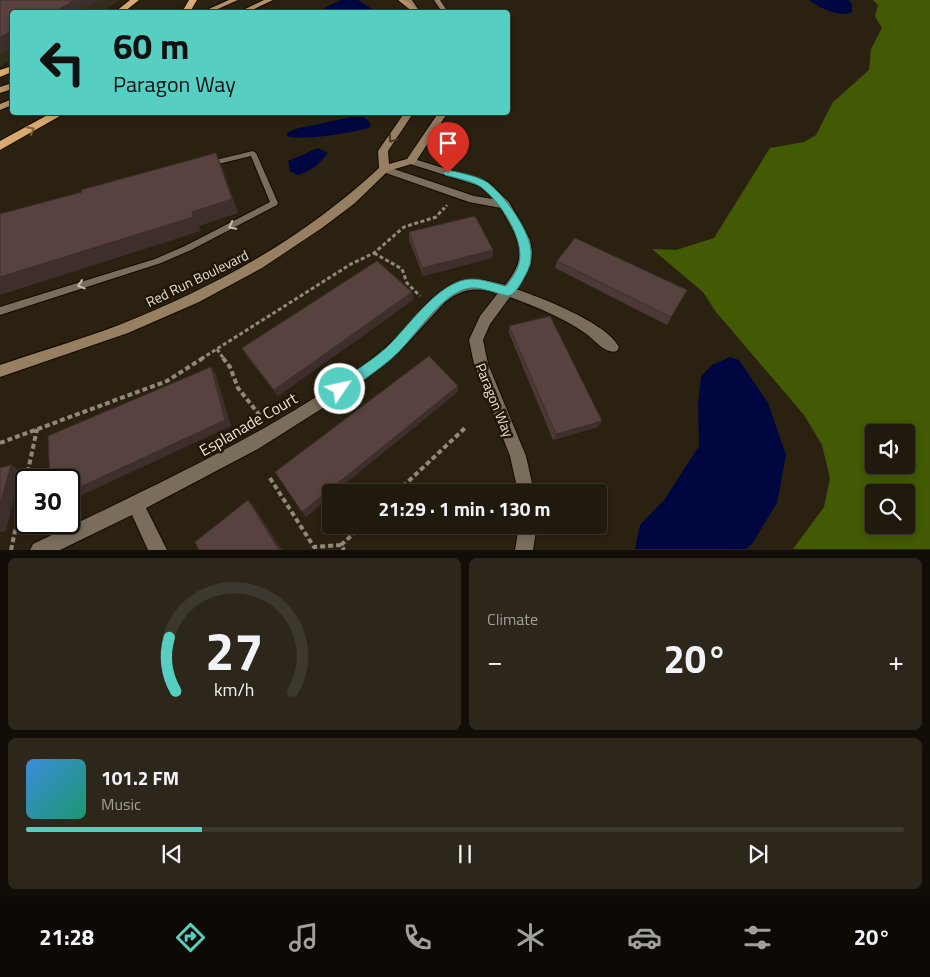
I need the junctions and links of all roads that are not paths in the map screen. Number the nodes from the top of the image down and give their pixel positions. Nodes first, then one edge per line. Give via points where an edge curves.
1 (135, 0) edge
2 (233, 0) edge
3 (270, 0) edge
4 (401, 0) edge
5 (122, 10) edge
6 (211, 10) edge
7 (248, 10) edge
8 (414, 10) edge
9 (57, 115) edge
10 (408, 115) edge
11 (442, 115) edge
12 (0, 146) edge
13 (411, 161) junction
14 (206, 166) edge
15 (384, 169) junction
16 (504, 205) junction
17 (508, 292) junction
18 (0, 311) edge
19 (612, 347) dead end
20 (0, 371) edge
21 (524, 484) edge
22 (135, 502) junction
23 (527, 534) edge
24 (39, 550) edge
25 (158, 550) edge
26 (524, 550) edge

1 - 5 highway
2 - 6 main road
3 - 7 main road
4 - 8 main road
12 -> 9 highway
10 -> 15 main road via 383,151
11 - 13 main road
13 - 15 main road, Red Run Boulevard
13 - 16 street via 484,184
14 -> 18 lane via 253,153 274,203 158,260
15 - 16 street via 473,199
15 - 20 main road, Red Run Boulevard via 318,225 278,253 222,284 123,329
16 - 17 street, Paragon Way via 518,227 526,252 525,264
17 - 19 street, Esplanade Court via 570,317
17 - 21 street, Paragon Way via 479,330 477,353 518,456
17 - 22 street, Esplanade Court via 472,283 450,290 388,354 347,384 235,453
22 - 24 street, Esplanade Court
22 - 25 street
23 - 26 street

